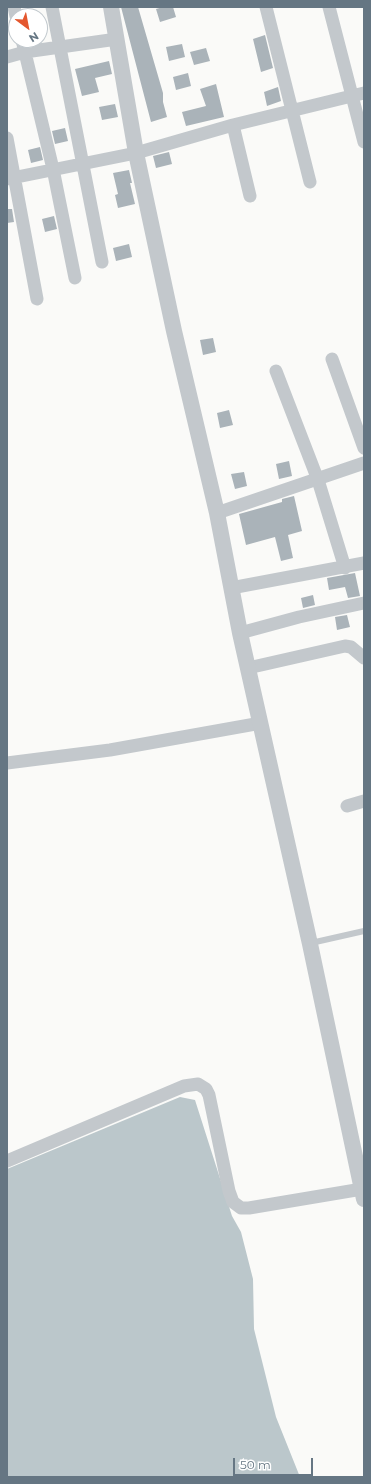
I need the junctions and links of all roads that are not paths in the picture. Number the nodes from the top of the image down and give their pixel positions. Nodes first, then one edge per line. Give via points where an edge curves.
1 (52, 7) edge
2 (111, 7) edge
3 (266, 7) edge
4 (329, 7) edge
5 (117, 39) junction
6 (48, 47) edge
7 (60, 47) junction
8 (21, 48) edge
9 (24, 48) edge
10 (7, 57) edge
11 (364, 93) edge
12 (351, 96) junction
13 (292, 111) junction
14 (234, 125) junction
15 (7, 138) edge
16 (364, 142) edge
17 (136, 153) junction
18 (82, 163) junction
19 (53, 169) junction
20 (11, 178) edge
21 (310, 182) dead end
22 (250, 196) dead end
23 (102, 262) dead end
24 (75, 278) dead end
25 (37, 299) dead end
26 (332, 359) dead end
27 (276, 371) dead end
28 (364, 448) edge
29 (364, 463) edge
30 (318, 480) junction
31 (217, 513) junction
32 (364, 563) edge
33 (344, 568) junction
34 (232, 588) junction
35 (364, 604) edge
36 (240, 633) junction
37 (364, 658) edge
38 (248, 668) junction
39 (261, 723) junction
40 (7, 763) edge
41 (364, 801) edge
42 (347, 806) dead end
43 (364, 931) edge
44 (310, 944) junction
45 (7, 1161) edge
46 (363, 1194) edge

1 - 7 street
2 - 5 street
3 - 13 street
4 - 12 street
5 - 7 street
5 - 17 street
6 - 7 street
7 - 18 street
8 - 10 street
9 - 19 street
11 - 12 street
12 - 13 street
12 - 16 street
13 - 14 street
13 - 21 street
14 - 17 street
14 - 22 street
15 - 20 street
17 - 18 street
17 - 31 street
18 - 19 street
18 - 23 street
19 - 20 street
19 - 24 street
20 - 25 street
26 - 28 street
27 - 30 street
29 - 30 street
30 - 31 street
30 - 33 street
31 - 34 street
32 - 33 street
33 - 34 street
34 - 36 street
35 - 36 street via 299,616
36 - 38 street
37 - 38 street via 351,647 345,646
38 - 39 street
39 - 40 street via 110,750
39 - 44 street
41 - 42 street
43 - 44 lane
44 - 46 street
45 - 46 street via 184,1086 198,1084 206,1088 209,1095 229,1192 233,1202 241,1208

